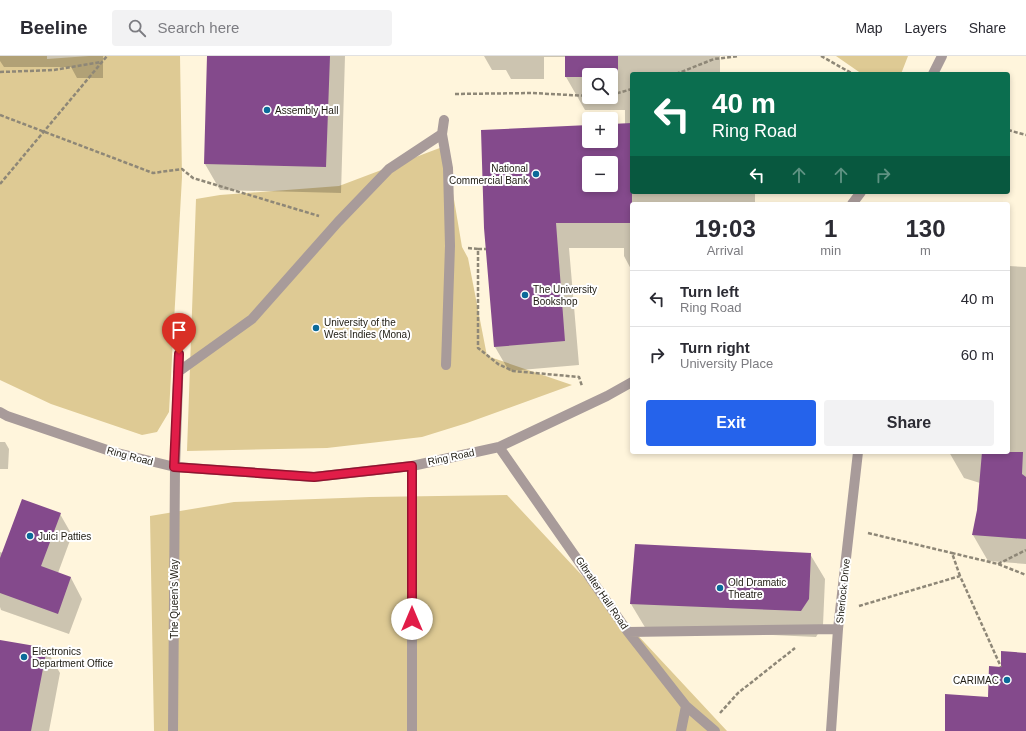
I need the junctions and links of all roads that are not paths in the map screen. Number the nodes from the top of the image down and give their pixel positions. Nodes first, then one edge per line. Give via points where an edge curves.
1 (942, 56) edge
2 (934, 72) edge
3 (444, 120) dead end
4 (442, 134) junction
5 (179, 354) dead end
6 (446, 364) dead end
7 (178, 372) junction
8 (630, 383) edge
9 (0, 412) edge
10 (499, 447) junction
11 (858, 454) edge
12 (412, 466) junction
13 (174, 467) junction
14 (838, 629) junction
15 (628, 632) junction
16 (686, 706) junction
17 (712, 728) edge
18 (173, 731) edge
19 (412, 731) edge
20 (681, 731) edge
21 (832, 731) edge

1 - 2 street
3 - 4 street
4 - 6 street via 448,168 450,246
4 - 7 street via 389,170 338,222 252,318
5 - 7 street, The Queen's Way
7 - 13 street, The Queen's Way
8 - 10 street, Ring Road
9 - 13 street, Ring Road via 113,452
10 - 12 street, Ring Road
10 - 15 street, Gibralter Hall Road
11 - 14 street, Sherlock Drive
12 - 13 street, Ring Road via 314,477
12 - 19 street
13 - 18 street, The Queen's Way
14 - 15 street
14 - 21 street, Sherlock Drive
15 - 16 street, Gibralter Hall Road
16 - 17 street, Gibralter Hall Road
16 - 20 street

